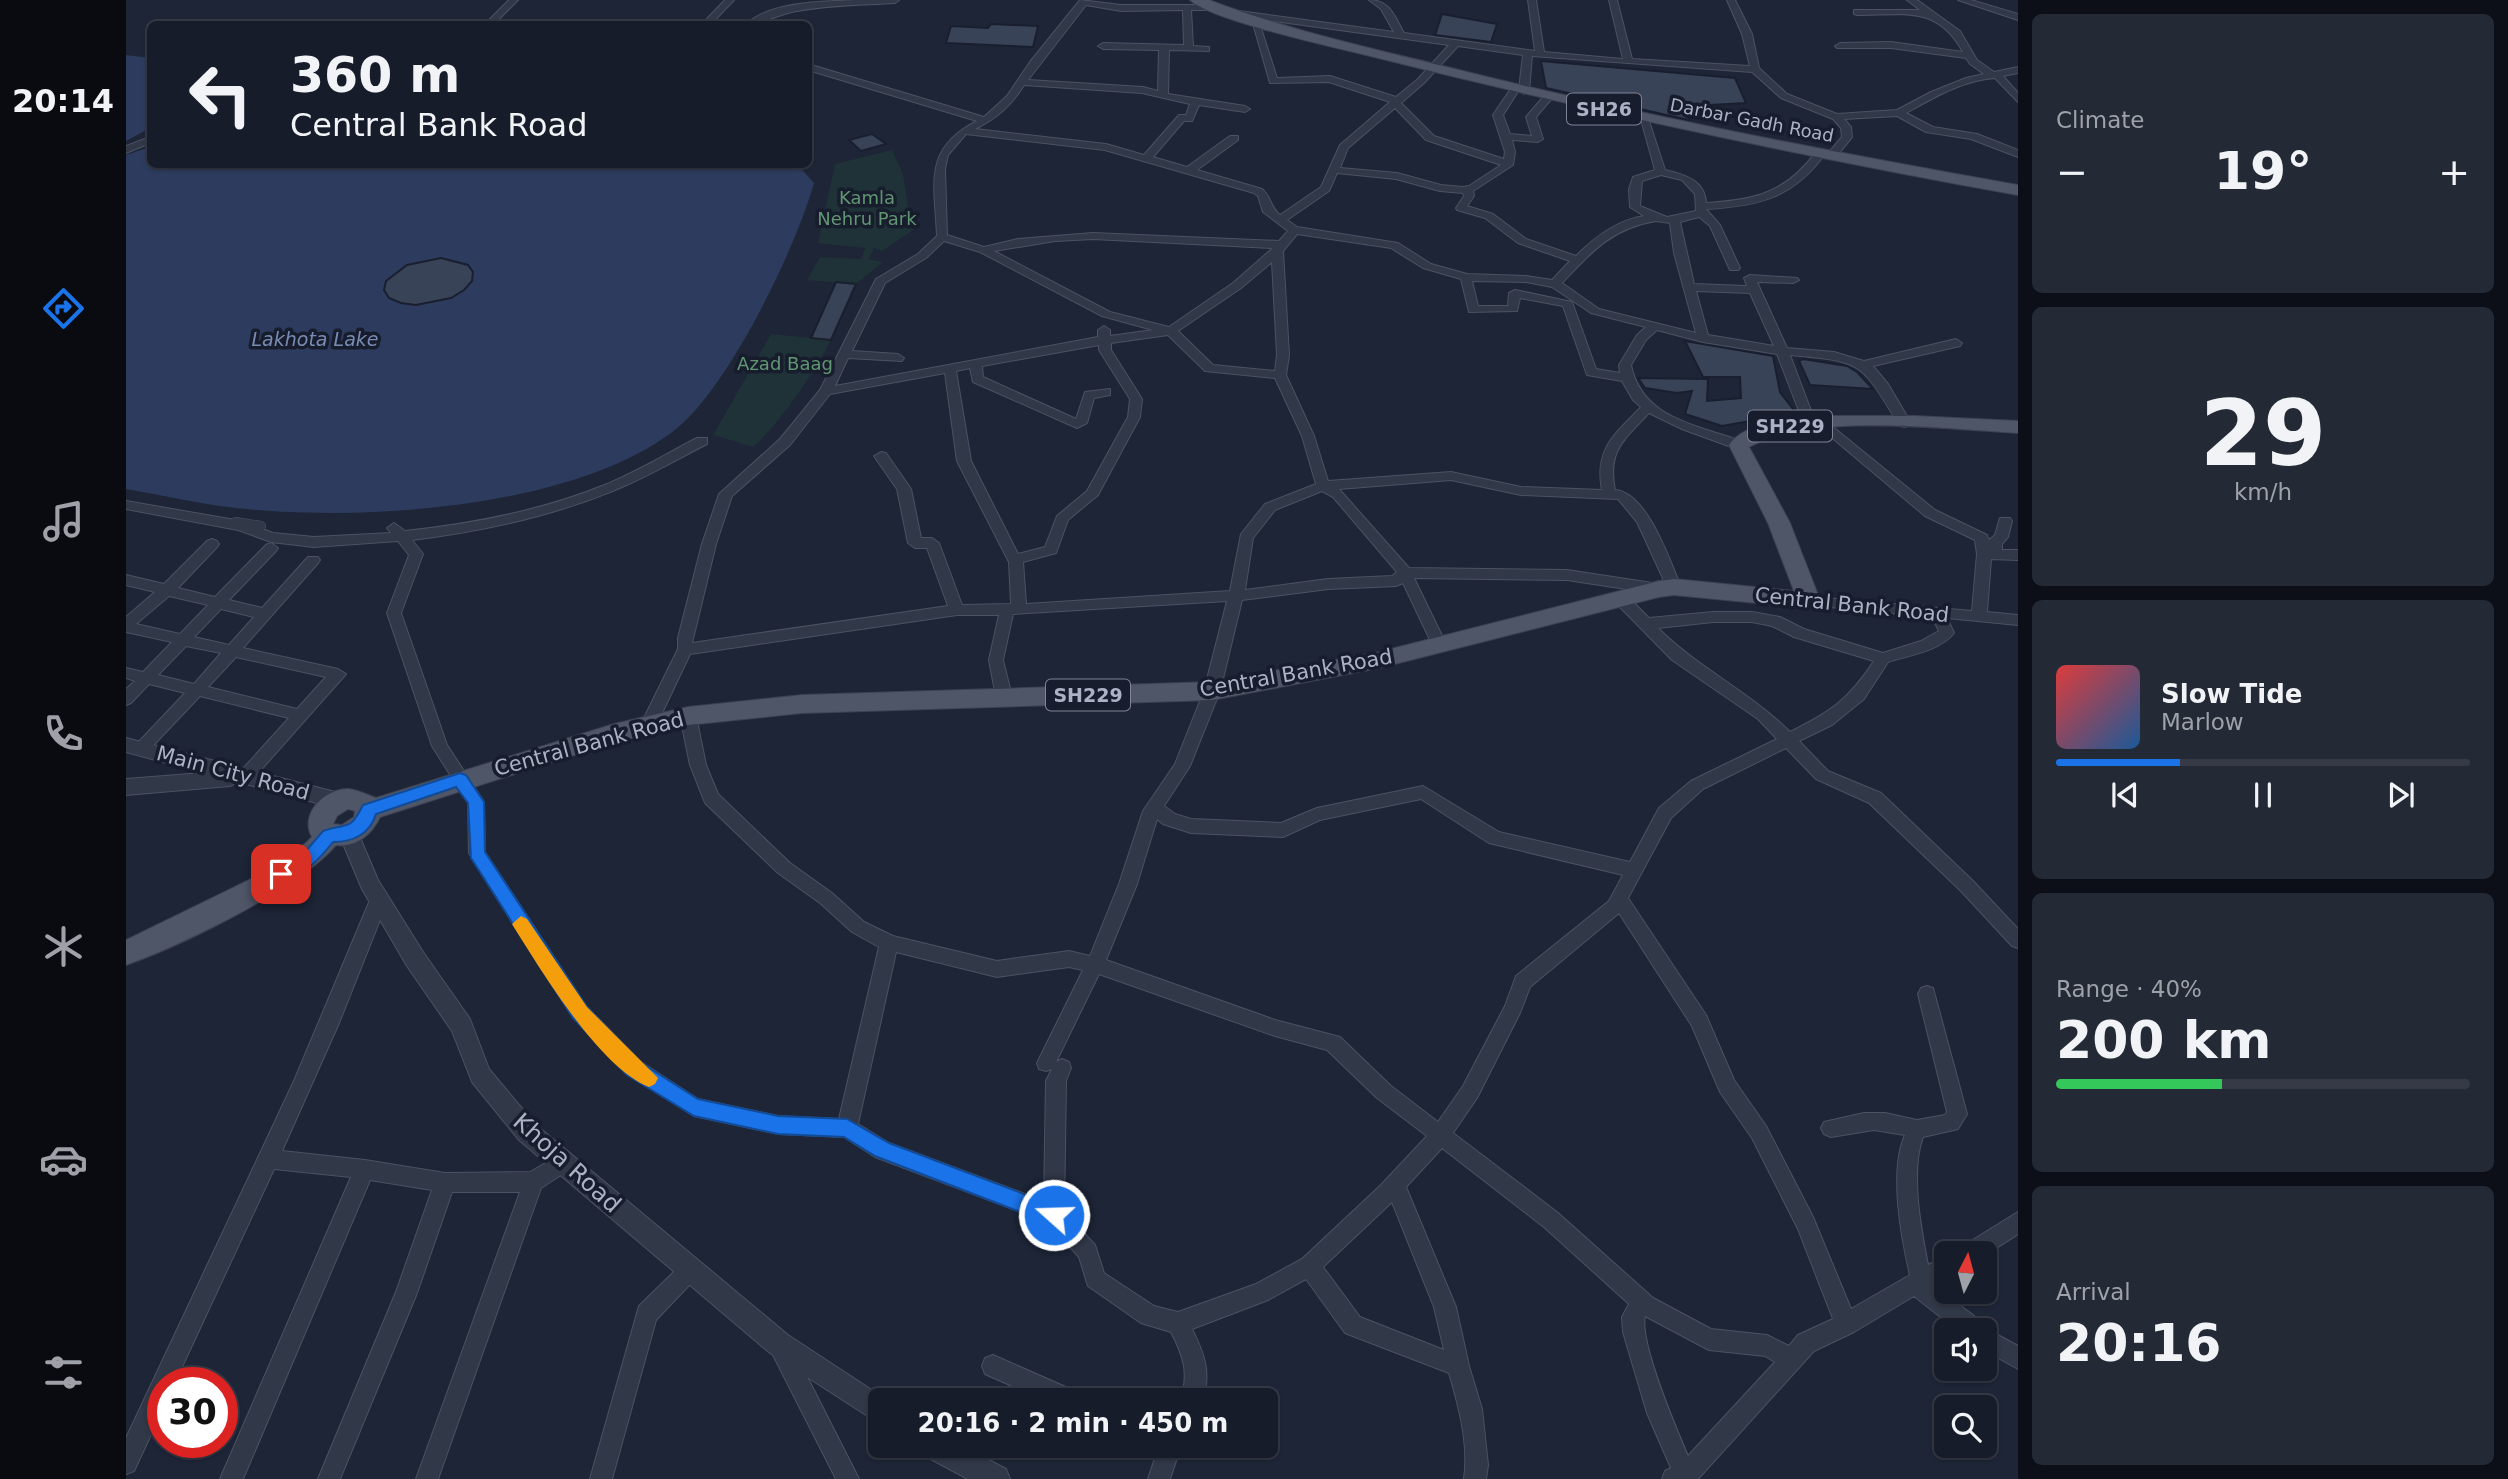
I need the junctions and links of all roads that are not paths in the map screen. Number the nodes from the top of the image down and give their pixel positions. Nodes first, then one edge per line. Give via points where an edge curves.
1 (514, 0) edge
2 (730, 0) edge
3 (895, 0) edge
4 (1373, 0) edge
5 (1532, 0) edge
6 (1613, 0) edge
7 (1731, 0) edge
8 (1910, 0) edge
9 (1962, 0) edge
10 (1084, 1) edge
11 (1192, 4) edge
12 (1221, 10) junction
13 (1857, 12) dead end
14 (1926, 13) junction
15 (2018, 17) edge
16 (492, 21) edge
17 (709, 21) edge
18 (754, 21) edge
19 (1255, 22) junction
20 (1400, 35) junction
21 (1455, 44) junction
22 (1103, 46) dead end
23 (1840, 46) dead end
24 (1164, 47) junction
25 (1189, 48) junction
26 (1206, 49) dead end
27 (1528, 53) junction
28 (1540, 55) junction
29 (1970, 57) junction
30 (1628, 62) junction
31 (812, 68) edge
32 (1432, 68) junction
33 (1755, 69) junction
34 (2018, 70) edge
35 (812, 74) edge
36 (1998, 78) junction
37 (1021, 82) junction
38 (2018, 84) edge
39 (1520, 90) junction
40 (1163, 95) junction
41 (1548, 96) junction
42 (2018, 99) edge
43 (1396, 101) junction
44 (1196, 102) junction
45 (1245, 109) dead end
46 (1899, 113) junction
47 (1836, 117) junction
48 (1643, 118) junction
49 (981, 123) junction
50 (964, 131) junction
51 (1506, 137) junction
52 (1234, 138) dead end
53 (147, 141) edge
54 (126, 150) edge
55 (2018, 154) edge
56 (1825, 155) junction
57 (1147, 158) junction
58 (1508, 164) junction
59 (1333, 170) junction
60 (1187, 172) junction
61 (1661, 172) junction
62 (1467, 190) junction
63 (2018, 190) edge
64 (1701, 210) junction
65 (1655, 218) junction
66 (1280, 220) junction
67 (1675, 222) junction
68 (1294, 230) junction
69 (942, 237) junction
70 (1280, 247) junction
71 (984, 250) junction
72 (1578, 260) junction
73 (1734, 268) dead end
74 (1466, 277) junction
75 (1793, 280) dead end
76 (1555, 284) junction
77 (1690, 287) junction
78 (1754, 290) junction
79 (1107, 314) junction
80 (1654, 327) junction
81 (1171, 331) junction
82 (1102, 338) junction
83 (1703, 338) junction
84 (1956, 343) dead end
85 (1782, 351) junction
86 (843, 354) junction
87 (898, 358) dead end
88 (976, 364) junction
89 (1863, 365) junction
90 (950, 369) junction
91 (1280, 375) junction
92 (1626, 378) junction
93 (826, 391) junction
94 (1106, 392) dead end
95 (1647, 407) junction
96 (1817, 423) junction
97 (1905, 423) junction
98 (2018, 426) edge
99 (702, 441) dead end
100 (1740, 445) junction
101 (881, 456) dead end
102 (1323, 486) junction
103 (1609, 493) junction
104 (131, 506) edge
105 (126, 521) edge
106 (2006, 521) dead end
107 (261, 526) dead end
108 (397, 532) junction
109 (212, 544) dead end
110 (271, 548) dead end
111 (1990, 554) junction
112 (2018, 555) edge
113 (1016, 559) junction
114 (313, 560) dead end
115 (1405, 573) junction
116 (126, 580) edge
117 (1666, 588) junction
118 (165, 590) junction
119 (1234, 596) junction
120 (1620, 598) junction
121 (1809, 600) junction
122 (222, 601) junction
123 (1749, 606) junction
124 (957, 610) junction
125 (1013, 610) junction
126 (264, 614) junction
127 (1938, 614) junction
128 (1979, 618) junction
129 (2018, 620) edge
130 (1645, 624) junction
131 (126, 626) edge
132 (181, 640) junction
133 (1439, 644) junction
134 (685, 649) junction
135 (231, 652) junction
136 (1883, 658) junction
137 (126, 673) edge
138 (146, 678) junction
139 (198, 689) junction
140 (1212, 691) junction
141 (1004, 697) junction
142 (126, 699) edge
143 (292, 713) dead end
144 (688, 716) junction
145 (649, 724) junction
146 (1787, 740) junction
147 (133, 747) edge
148 (246, 776) junction
149 (460, 779) junction
150 (126, 787) edge
151 (340, 801) junction
152 (1154, 807) junction
153 (369, 810) junction
154 (339, 835) junction
155 (1633, 870) junction
156 (1619, 899) junction
157 (379, 900) junction
158 (2018, 941) edge
159 (889, 943) junction
160 (126, 953) edge
161 (1093, 964) junction
162 (1927, 994) dead end
163 (847, 1128) junction
164 (1831, 1128) dead end
165 (1917, 1129) junction
166 (1440, 1136) junction
167 (270, 1159) junction
168 (563, 1163) junction
169 (365, 1169) junction
170 (533, 1182) junction
171 (445, 1183) junction
172 (1395, 1184) junction
173 (1054, 1215) junction
174 (2018, 1222) edge
175 (1989, 1241) edge
176 (1309, 1266) junction
177 (690, 1270) junction
178 (1934, 1273) edge
179 (1918, 1282) junction
180 (1641, 1302) junction
181 (1960, 1318) edge
182 (1178, 1322) junction
183 (1846, 1324) junction
184 (779, 1344) junction
185 (1997, 1345) edge
186 (2018, 1358) edge
187 (1791, 1359) junction
188 (993, 1366) dead end
189 (1458, 1366) junction
190 (171, 1367) edge
191 (1042, 1388) edge
192 (1197, 1388) edge
193 (868, 1403) edge
194 (147, 1418) edge
195 (957, 1458) edge
196 (1166, 1458) edge
197 (126, 1463) edge
198 (1682, 1477) edge
199 (231, 1479) edge
200 (329, 1479) edge
201 (427, 1479) edge
202 (601, 1479) edge
203 (848, 1479) edge
204 (996, 1479) edge
205 (1159, 1479) edge
206 (1475, 1479) edge

1 - 16 street
2 - 17 street
3 - 18 street via 785,11
4 - 20 street via 1385,8
5 - 28 street
6 - 30 street
7 - 33 street via 1747,34
8 - 14 street
9 - 15 street
10 - 11 street via 1121,8
10 - 37 street
11 - 12 main road, Darbar Gadh Road / SH26
11 - 25 street
12 - 19 main road, Darbar Gadh Road / SH26
12 - 20 street
13 - 14 street
14 - 29 street via 1957,33
19 - 32 main road, Darbar Gadh Road / SH26
19 - 43 street via 1273,81 1329,79
20 - 21 street
21 - 27 street
21 - 32 street
22 - 24 street
23 - 29 street via 1891,45
24 - 25 street
24 - 40 street
25 - 26 street
27 - 28 street
27 - 39 street
28 - 30 street
29 - 36 street
30 - 33 street
31 - 49 street
32 - 39 main road, Darbar Gadh Road / SH26
32 - 43 street
33 - 47 street via 1784,96
34 - 36 street
35 - 49 street
36 - 38 street
36 - 42 street
36 - 46 street via 1951,87
37 - 40 street
37 - 49 street via 1001,109
39 - 41 main road, Darbar Gadh Road / SH26
39 - 51 street via 1498,115
40 - 44 street
41 - 48 main road, Darbar Gadh Road / SH26
41 - 51 street via 1531,117 1538,139
43 - 58 street via 1430,138
43 - 59 street via 1344,147
44 - 45 street
44 - 57 street via 1189,119 1182,117
46 - 47 street
46 - 55 street via 1930,130 1973,136
47 - 56 street via 1847,132
48 - 56 main road, Darbar Gadh Road / SH26
48 - 61 street
49 - 50 street
50 - 57 street via 1075,142
50 - 69 street via 943,154
51 - 58 street
52 - 60 street
53 - 54 street
56 - 63 main road, Darbar Gadh Road / SH26
56 - 64 street via 1781,192
57 - 60 street
58 - 62 street
59 - 62 street via 1397,176
59 - 66 street via 1325,189
60 - 66 street via 1258,191 1267,209
61 - 64 street via 1686,178 1700,192
61 - 65 street via 1637,179 1633,189 1635,207
62 - 72 street via 1469,196 1461,208 1489,216 1522,241
64 - 67 street
64 - 73 street via 1714,225
65 - 67 street
65 - 72 street via 1624,222
66 - 68 street
67 - 77 street
68 - 70 street
68 - 74 street via 1394,245 1427,266
69 - 71 street
69 - 86 street via 922,256 880,281
70 - 71 street via 1087,236 1024,240
70 - 81 street via 1249,276
70 - 91 street
71 - 79 street
72 - 76 street
74 - 76 street
74 - 92 street via 1473,310 1513,309 1516,292 1568,304 1591,372
75 - 78 street via 1750,278
76 - 80 street via 1595,310
77 - 78 street
77 - 83 street
78 - 85 street
79 - 81 street
79 - 82 street
80 - 83 street
80 - 92 street via 1632,350 1625,365
81 - 82 street
81 - 91 street via 1209,368
82 - 88 street
82 - 113 street via 1136,406 1094,491 1063,517 1051,550
83 - 85 street
84 - 89 street
85 - 89 street
85 - 96 street
86 - 87 street
86 - 93 street
88 - 90 street
88 - 94 street via 977,379 1077,425 1088,396
89 - 97 street
90 - 93 street
90 - 113 street via 964,461
91 - 102 street via 1308,436
92 - 95 street
93 - 134 street via 785,442 726,494 709,544
95 - 100 street
95 - 103 street via 1606,454
96 - 97 main road, SH229
96 - 100 main road, SH229 via 1757,432
96 - 111 street via 1930,513 1982,538
97 - 98 main road, SH229
99 - 108 street via 606,490 525,515
100 - 121 main road, SH229 via 1745,465 1779,523
101 - 124 street via 904,489 915,543 932,543
102 - 103 street via 1451,476 1521,491
102 - 115 street via 1338,494
102 - 119 street via 1270,507 1257,521 1246,537
103 - 117 street via 1629,498
104 - 105 street
104 - 107 street
104 - 108 street via 241,526 293,542 360,540
106 - 111 street
108 - 149 street via 416,554 394,613 440,747
109 - 118 street
110 - 122 street
111 - 112 street
111 - 128 street
113 - 125 street
114 - 126 street
115 - 117 street via 1567,575
115 - 119 street via 1396,581
115 - 133 street
116 - 118 street
117 - 120 main road, Central Bank Road / SH229
117 - 123 main road, Central Bank Road / SH229
118 - 122 street
118 - 131 street
119 - 125 street
119 - 140 street
120 - 130 street
120 - 133 main road, Central Bank Road / SH229
121 - 123 main road, Central Bank Road / SH229
121 - 127 street, Central Bank Road
122 - 126 street
122 - 132 street
123 - 130 street via 1713,617
123 - 136 street via 1799,633
124 - 125 street
124 - 134 street
125 - 141 street via 996,660
126 - 135 street
127 - 128 street, Central Bank Road
127 - 136 street via 1947,633 1926,645
128 - 129 street, Central Bank Road
130 - 146 street via 1677,656 1763,715
131 - 132 street
132 - 135 street
132 - 138 street
133 - 140 main road, Central Bank Road / SH229 via 1297,677
134 - 145 street
135 - 139 street
135 - 148 street via 338,674
136 - 146 street via 1859,695 1826,721
137 - 138 street
138 - 139 street
138 - 142 street
139 - 143 street
139 - 147 street
140 - 141 main road, Central Bank Road / SH229
140 - 152 street via 1182,766
141 - 144 main road, Central Bank Road / SH229 via 802,704
144 - 145 main road, Central Bank Road / SH229
144 - 159 street via 698,765 711,798 783,868 858,927
145 - 149 main road, Central Bank Road / SH229
146 - 155 street via 1697,785 1665,813
146 - 158 street via 1822,775 1875,798
147 - 148 street, Main City Road
148 - 150 street
148 - 151 street, Main City Road
149 - 153 main road, Central Bank Road / SH229
149 - 163 street via 476,802 477,853 580,1012 634,1069 694,1107 778,1125
151 - 153 main road via 362,801
151 - 154 main road via 321,816 320,828
152 - 155 street via 1191,827 1283,830 1317,814 1423,792 1495,838
152 - 161 street via 1128,884
153 - 154 main road via 365,822
154 - 157 street, Khoja Road
154 - 160 main road via 312,856 230,902
155 - 156 street
156 - 166 street via 1522,982 1470,1092
156 - 183 street via 1699,1021 1727,1086 1759,1132 1806,1224
157 - 167 street
157 - 168 street, Khoja Road via 462,1026 480,1075 527,1132
159 - 161 street via 997,970 1069,959
159 - 163 street
161 - 166 street via 1275,1028 1333,1043 1384,1092
161 - 173 street via 1054,1065
162 - 165 street via 1957,1114 1951,1123
163 - 173 street via 882,1150
164 - 165 street via 1862,1120 1894,1121
165 - 179 street via 1908,1166
166 - 172 street
166 - 180 street via 1551,1220
167 - 169 street
167 - 190 street
168 - 170 street
168 - 177 street, Khoja Road
169 - 171 street
169 - 199 street
170 - 171 street
170 - 201 street
171 - 200 street via 406,1293
172 - 176 street
172 - 189 street via 1446,1307
173 - 182 street via 1088,1252 1096,1279 1149,1315
174 - 175 street
176 - 182 street via 1261,1293
176 - 189 street via 1353,1325
177 - 184 street, Khoja Road
177 - 202 street via 647,1314
178 - 179 street
179 - 181 street
179 - 183 street
180 - 187 street via 1709,1339 1767,1346
180 - 198 street via 1633,1317 1634,1332
182 - 192 street via 1196,1361
183 - 187 street via 1806,1343
184 - 193 street, Khoja Road
184 - 203 street
185 - 186 street
187 - 198 street
188 - 191 street
189 - 206 street via 1471,1409
194 - 197 street
195 - 204 street
196 - 205 street

